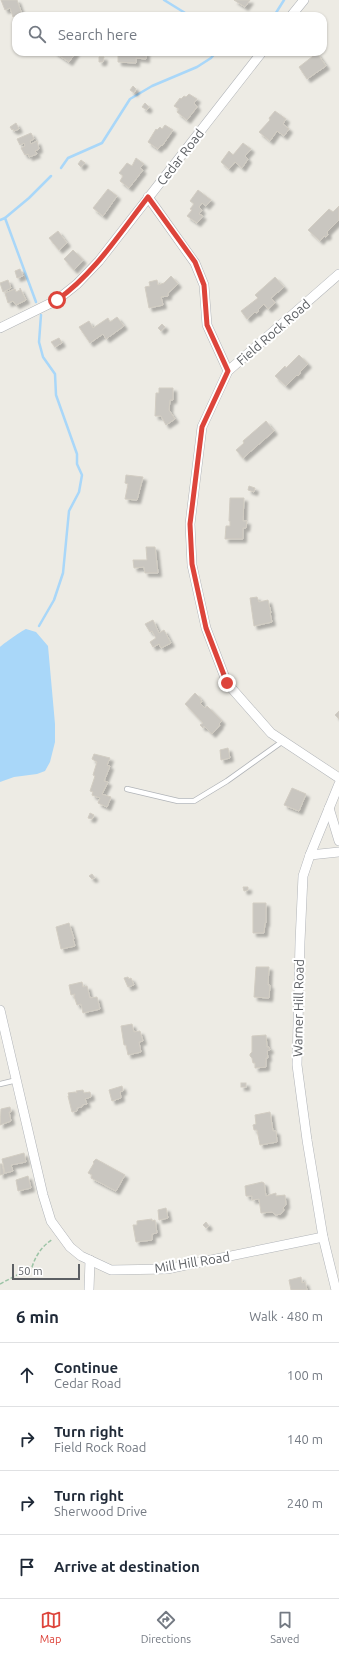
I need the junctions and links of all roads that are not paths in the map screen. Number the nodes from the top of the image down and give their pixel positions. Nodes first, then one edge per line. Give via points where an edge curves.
1 (304, 0) edge
2 (294, 12) edge
3 (259, 56) edge
4 (148, 197) junction
5 (339, 274) edge
6 (0, 328) edge
7 (228, 371) junction
8 (283, 741) junction
9 (339, 778) edge
10 (339, 784) edge
11 (127, 789) dead end
12 (329, 808) junction
13 (339, 841) edge
14 (339, 852) edge
15 (310, 855) junction
16 (0, 1010) edge
17 (17, 1080) junction
18 (0, 1084) edge
19 (323, 1237) junction
20 (90, 1260) junction
21 (89, 1290) edge
22 (336, 1290) edge

1 - 2 street
3 - 4 street, Cedar Road
4 - 6 street, Cedar Road via 99,261 77,284 57,300
4 - 7 street, Field Rock Road via 195,262 204,285 207,325
5 - 7 street, Field Rock Road
7 - 8 street via 202,427 190,524 192,564 206,628 227,683 271,733
8 - 9 street
8 - 11 lane via 194,801 178,801
10 - 12 street, Warner Hill Road
12 - 13 street
12 - 15 street, Warner Hill Road
14 - 15 street
15 - 19 street, Warner Hill Road via 302,886 297,1065
16 - 17 street, Mill Hill Road
17 - 18 lane
17 - 20 street, Mill Hill Road via 51,1221 70,1247
19 - 20 street, Mill Hill Road via 167,1269 111,1270
19 - 22 street
20 - 21 street

